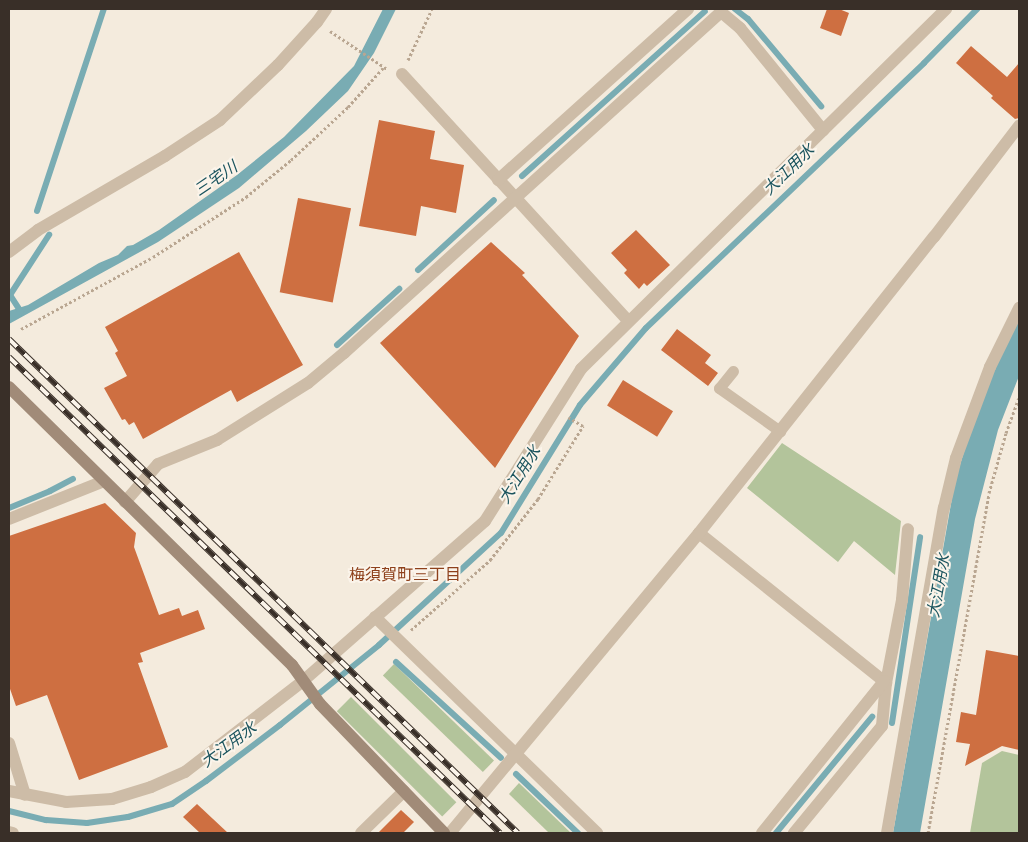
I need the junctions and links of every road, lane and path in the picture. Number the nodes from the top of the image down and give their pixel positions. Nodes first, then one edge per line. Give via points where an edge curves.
1 (326, 9) edge
2 (432, 9) edge
3 (688, 9) edge
4 (946, 9) edge
5 (718, 10) edge
6 (317, 22) junction
7 (384, 67) junction
8 (402, 74) junction
9 (1019, 126) edge
10 (823, 130) junction
11 (498, 180) junction
12 (515, 199) junction
13 (9, 252) edge
14 (1019, 308) edge
15 (628, 320) junction
16 (21, 329) dead end
17 (733, 371) dead end
18 (9, 387) edge
19 (1019, 398) edge
20 (565, 414) dead end
21 (780, 431) junction
22 (104, 481) junction
23 (125, 502) junction
24 (9, 519) edge
25 (908, 529) dead end
26 (699, 533) junction
27 (378, 621) junction
28 (398, 640) junction
29 (885, 682) junction
30 (306, 684) junction
31 (9, 743) edge
32 (517, 756) junction
33 (9, 791) edge
34 (404, 792) junction
35 (25, 795) junction
36 (9, 832) edge
37 (13, 833) edge
38 (361, 833) edge
39 (444, 833) edge
40 (450, 833) edge
41 (597, 833) edge
42 (762, 833) edge
43 (794, 833) edge
44 (887, 833) edge
45 (928, 833) edge

1 - 6 street
2 - 8 path
3 - 11 street
4 - 10 street
5 - 10 street via 740,28
5 - 12 street
6 - 7 path
6 - 13 street via 278,65 220,120 38,230
7 - 8 path
7 - 16 path via 334,120 246,197 154,257
8 - 11 street
9 - 21 street
10 - 15 street
11 - 12 street
12 - 15 street
12 - 23 street via 308,383 217,440 158,464
14 - 44 street via 990,367 956,458 944,508
15 - 27 street via 581,369 485,521
17 - 21 lane via 719,388
18 - 22 street
19 - 45 path via 989,493
20 - 28 path via 583,426 511,535 490,560
21 - 26 street
22 - 23 street
22 - 24 street
23 - 30 street via 292,666
25 - 29 street via 902,600
26 - 29 street
26 - 32 street
27 - 28 street
27 - 30 street
28 - 32 street
29 - 42 street
29 - 43 street via 882,726
30 - 34 street via 320,704
30 - 35 street via 185,772 152,787 112,799 66,802
31 - 35 street
32 - 40 street
32 - 41 street
33 - 35 street
34 - 38 street
34 - 39 street
36 - 37 street

